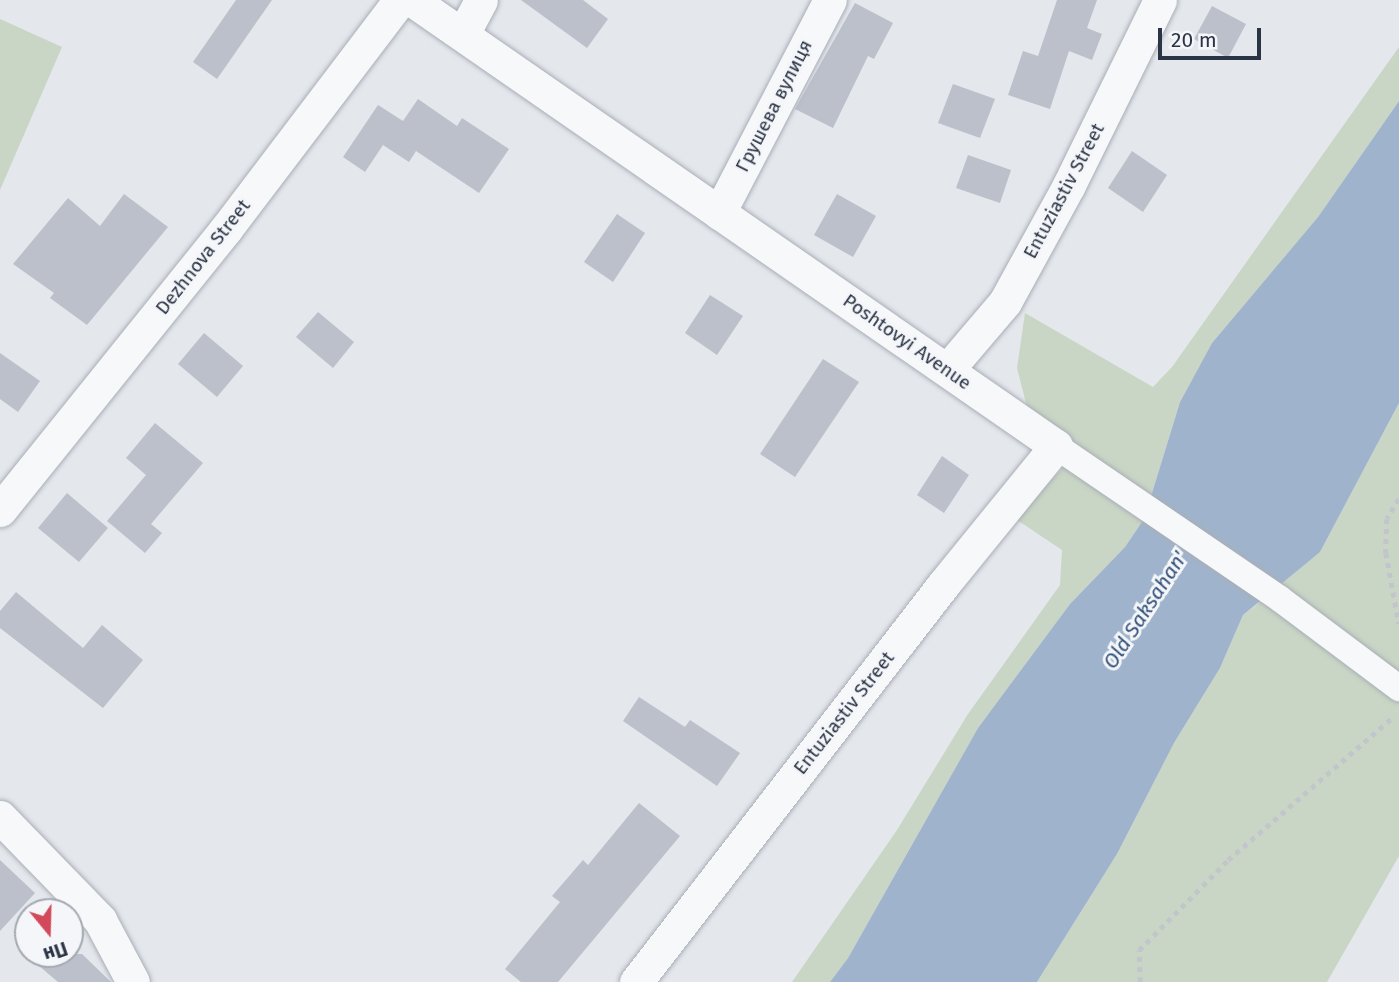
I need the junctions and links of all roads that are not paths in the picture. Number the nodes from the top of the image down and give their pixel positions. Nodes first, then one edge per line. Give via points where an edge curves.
1 (400, 0) edge
2 (412, 0) edge
3 (481, 0) edge
4 (830, 0) edge
5 (1160, 0) edge
6 (463, 34) junction
7 (719, 213) junction
8 (947, 369) junction
9 (1056, 446) junction
10 (0, 510) edge
11 (1399, 688) edge
12 (0, 817) edge
13 (133, 982) edge
14 (636, 982) edge

1 - 10 street, Dezhnova Street via 226,229
2 - 6 street, Poshtovyi Avenue
3 - 6 street
4 - 7 street, Грушева вулиця
5 - 8 street, Entuziastiv Street via 1069,185 1005,302
6 - 7 street, Poshtovyi Avenue
7 - 8 street, Poshtovyi Avenue
8 - 9 street, Poshtovyi Avenue
9 - 11 street, Poshtovyi Avenue via 1280,599
9 - 14 street, Entuziastiv Street via 943,584
12 - 13 street via 100,920

